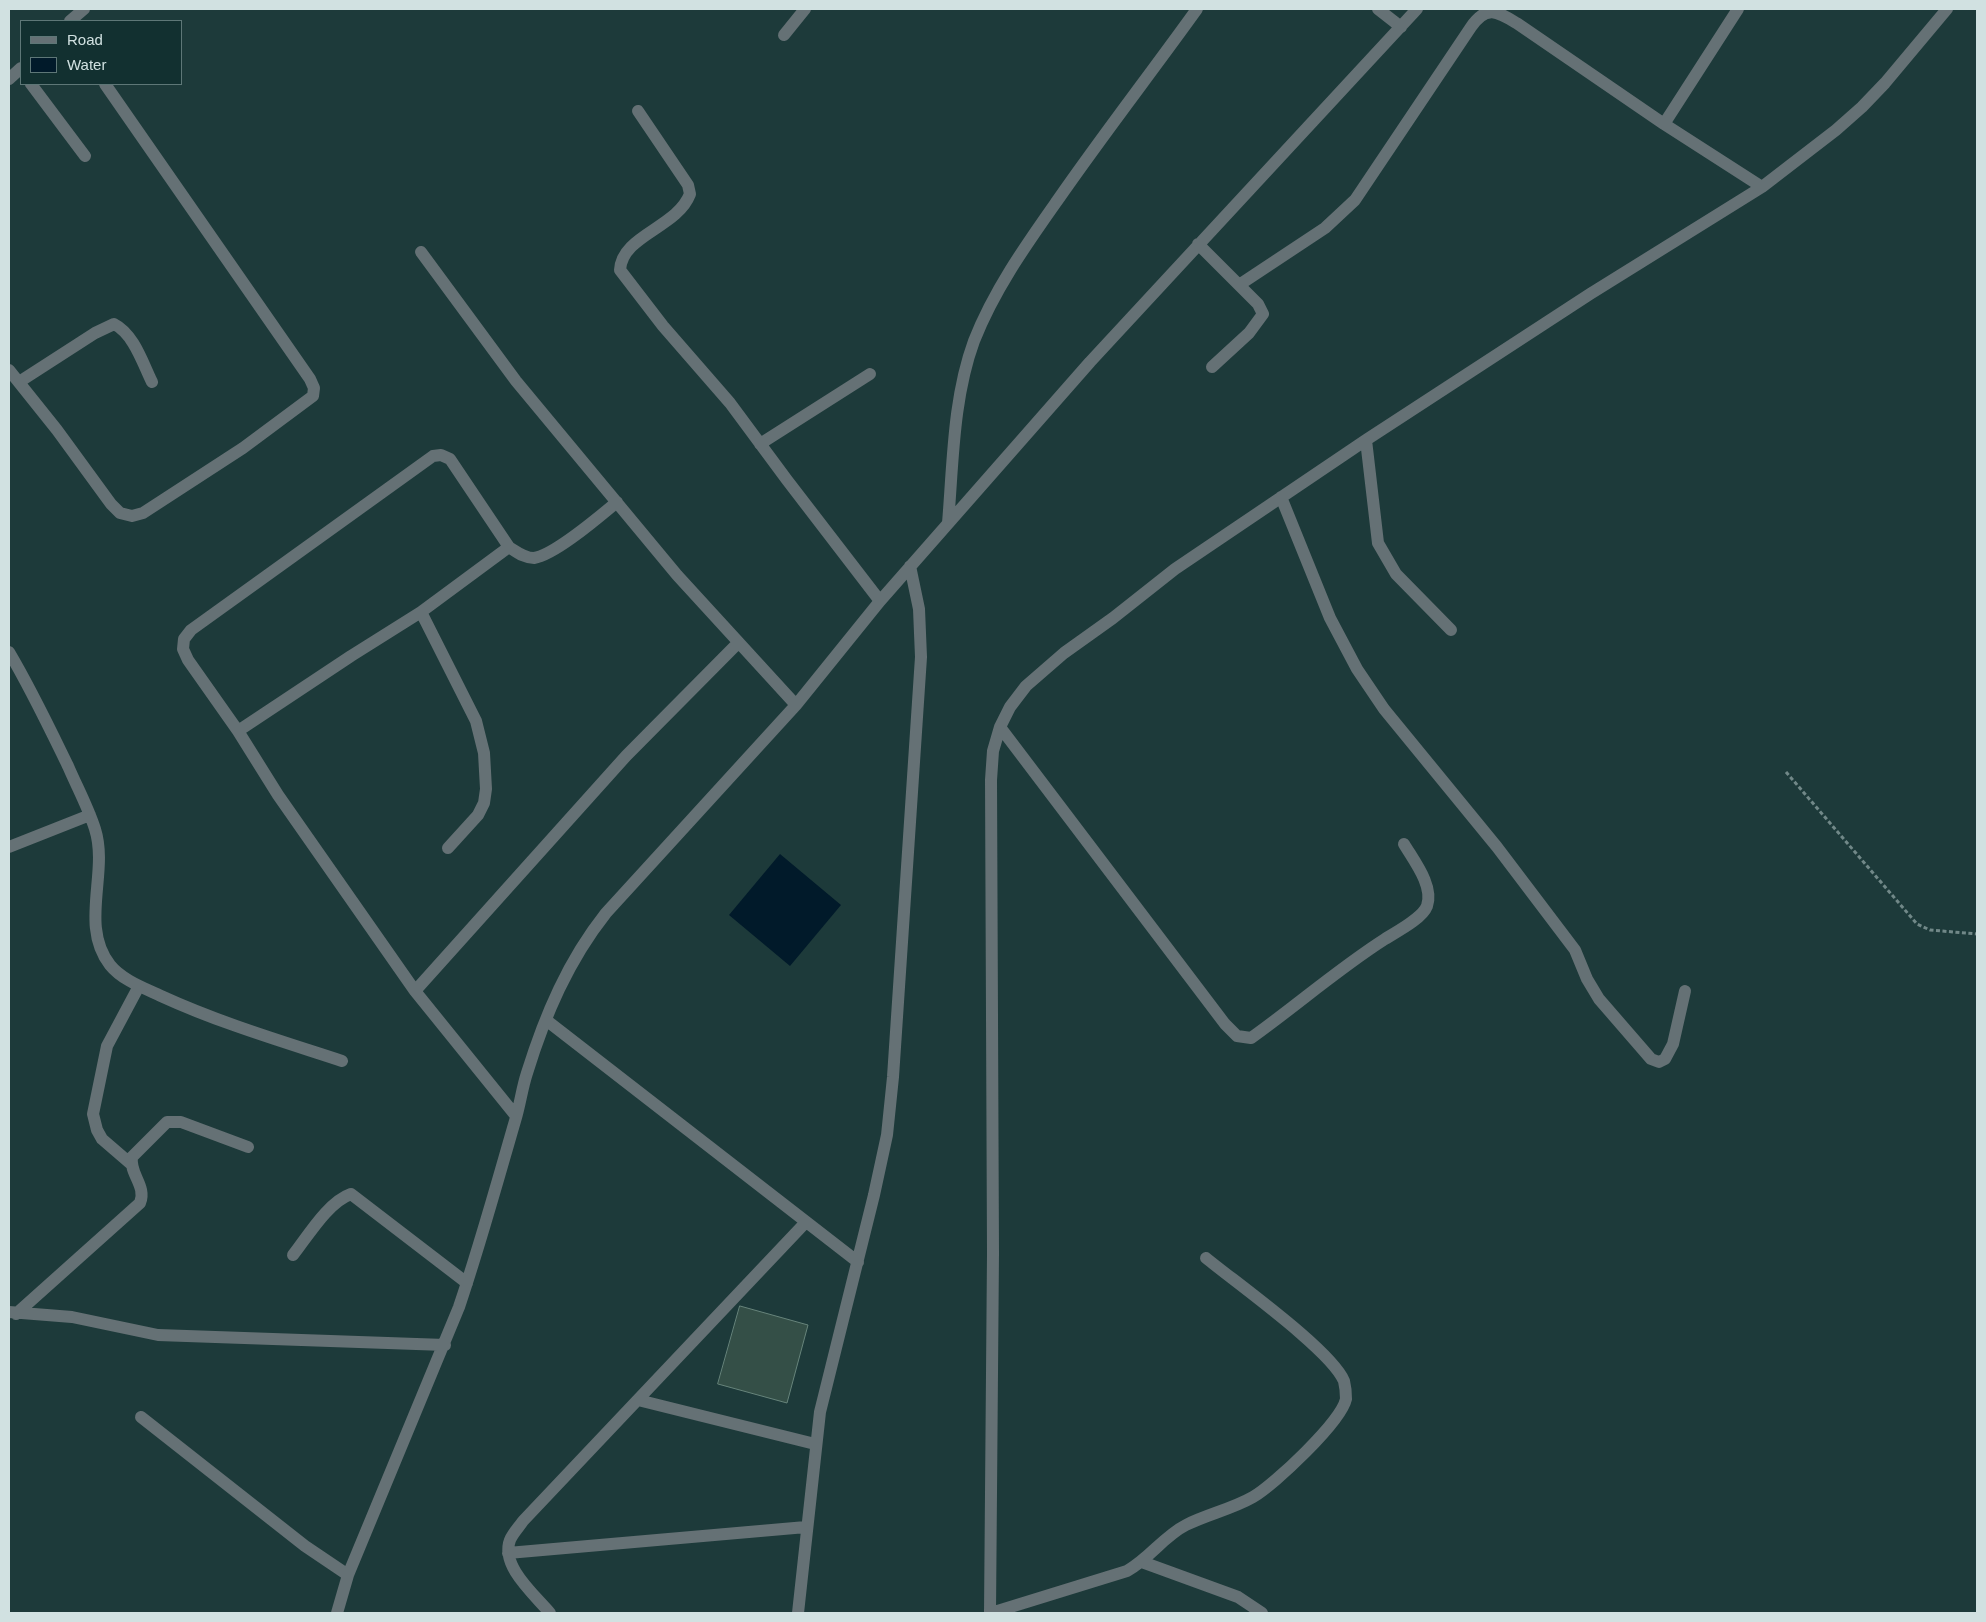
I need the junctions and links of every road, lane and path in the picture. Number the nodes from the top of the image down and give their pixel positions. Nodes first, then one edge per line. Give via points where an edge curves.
1 (84, 9) edge
2 (804, 9) edge
3 (1197, 9) edge
4 (1378, 9) edge
5 (1417, 9) edge
6 (1738, 9) edge
7 (1947, 9) edge
8 (71, 20) edge
9 (1401, 27) junction
10 (784, 35) dead end
11 (20, 70) edge
12 (9, 79) edge
13 (32, 85) edge
14 (107, 85) edge
15 (638, 111) dead end
16 (1664, 124) junction
17 (85, 156) dead end
18 (1762, 187) junction
19 (1198, 244) junction
20 (421, 252) dead end
21 (1239, 285) junction
22 (1212, 367) dead end
23 (9, 370) edge
24 (870, 374) dead end
25 (20, 382) junction
26 (152, 382) dead end
27 (1366, 440) junction
28 (760, 444) junction
29 (1281, 497) junction
30 (617, 502) junction
31 (948, 524) junction
32 (509, 547) junction
33 (910, 566) junction
34 (880, 600) junction
35 (421, 612) junction
36 (1451, 630) dead end
37 (738, 643) junction
38 (9, 652) edge
39 (796, 705) junction
40 (1000, 727) junction
41 (238, 731) junction
42 (1786, 772) dead end
43 (90, 815) junction
44 (1404, 844) dead end
45 (9, 848) edge
46 (448, 848) dead end
47 (1977, 934) edge
48 (139, 986) junction
49 (415, 991) junction
50 (1685, 991) dead end
51 (546, 1020) junction
52 (342, 1061) dead end
53 (516, 1116) junction
54 (248, 1147) dead end
55 (131, 1164) junction
56 (806, 1222) junction
57 (293, 1255) dead end
58 (1206, 1258) dead end
59 (858, 1262) junction
60 (467, 1283) junction
61 (12, 1313) edge
62 (444, 1345) junction
63 (638, 1400) junction
64 (141, 1417) dead end
65 (815, 1444) junction
66 (806, 1527) junction
67 (508, 1553) junction
68 (1142, 1562) junction
69 (348, 1574) junction
70 (337, 1613) edge
71 (550, 1613) edge
72 (798, 1613) edge
73 (991, 1613) edge
74 (1262, 1613) edge

1 - 8 street
2 - 10 street
3 - 31 street via 1016,259 991,304 974,341 964,374
4 - 9 street
5 - 9 street
6 - 16 street
7 - 18 street via 1862,107
9 - 19 street
11 - 12 street
13 - 17 street
14 - 25 street via 310,379 314,396 160,503 132,516 120,513 111,504
15 - 28 street via 683,177 690,194 680,212 627,249 620,259 620,270
16 - 18 street
16 - 21 street via 1518,24 1489,11 1479,16 1471,27 1355,200 1325,228
18 - 27 street
19 - 21 street
19 - 31 street
20 - 30 street via 516,381
21 - 22 street via 1258,304 1263,314 1249,333
23 - 25 street
24 - 28 street
25 - 26 street via 114,324 129,337
27 - 29 street
27 - 36 street via 1378,543 1396,574
28 - 34 street
29 - 40 street via 1175,569 1064,653 1026,686
29 - 50 street via 1330,618 1356,670 1384,709 1498,847 1575,950 1599,999 1651,1059 1660,1062 1670,1054
30 - 32 street via 549,552 534,558 522,556
30 - 37 street
31 - 33 street
32 - 35 street
32 - 41 street via 450,459 433,456 238,595 191,630 184,639 183,649 188,660
33 - 34 street
33 - 59 street via 919,609 922,657 893,1077 887,1135
34 - 39 street
35 - 41 street
35 - 46 street via 476,721 484,753 484,802 478,814
37 - 39 street
37 - 49 street via 626,756
38 - 43 street via 33,693
39 - 51 street via 606,913 563,977
40 - 44 street via 1237,1036 1250,1038 1353,959 1414,920 1427,907 1428,893 1423,878
40 - 73 street via 993,751 991,780
41 - 49 street via 278,795
42 - 47 path via 1917,924 1930,930
43 - 45 street
43 - 48 street via 98,848 95,913 103,953 122,976
48 - 52 street via 189,1008
48 - 55 street via 107,1046 93,1114 102,1139
49 - 53 street
51 - 53 street
51 - 56 street
53 - 60 street
54 - 55 street via 175,1121 167,1122 136,1151
55 - 61 street via 142,1191 140,1203
56 - 59 street
56 - 63 street
57 - 60 street via 331,1207 341,1197 351,1194
58 - 68 street via 1332,1363 1344,1381 1346,1400 1336,1418 1271,1486 1236,1506 1186,1525 1170,1535
59 - 65 street
60 - 62 street
61 - 62 street via 72,1317 158,1335
62 - 69 street
63 - 65 street
63 - 67 street via 524,1520 510,1540
64 - 69 street via 305,1546
65 - 66 street
66 - 67 street
66 - 72 street
67 - 71 street via 514,1568
68 - 73 street via 1127,1571
68 - 74 street via 1238,1597
69 - 70 street

